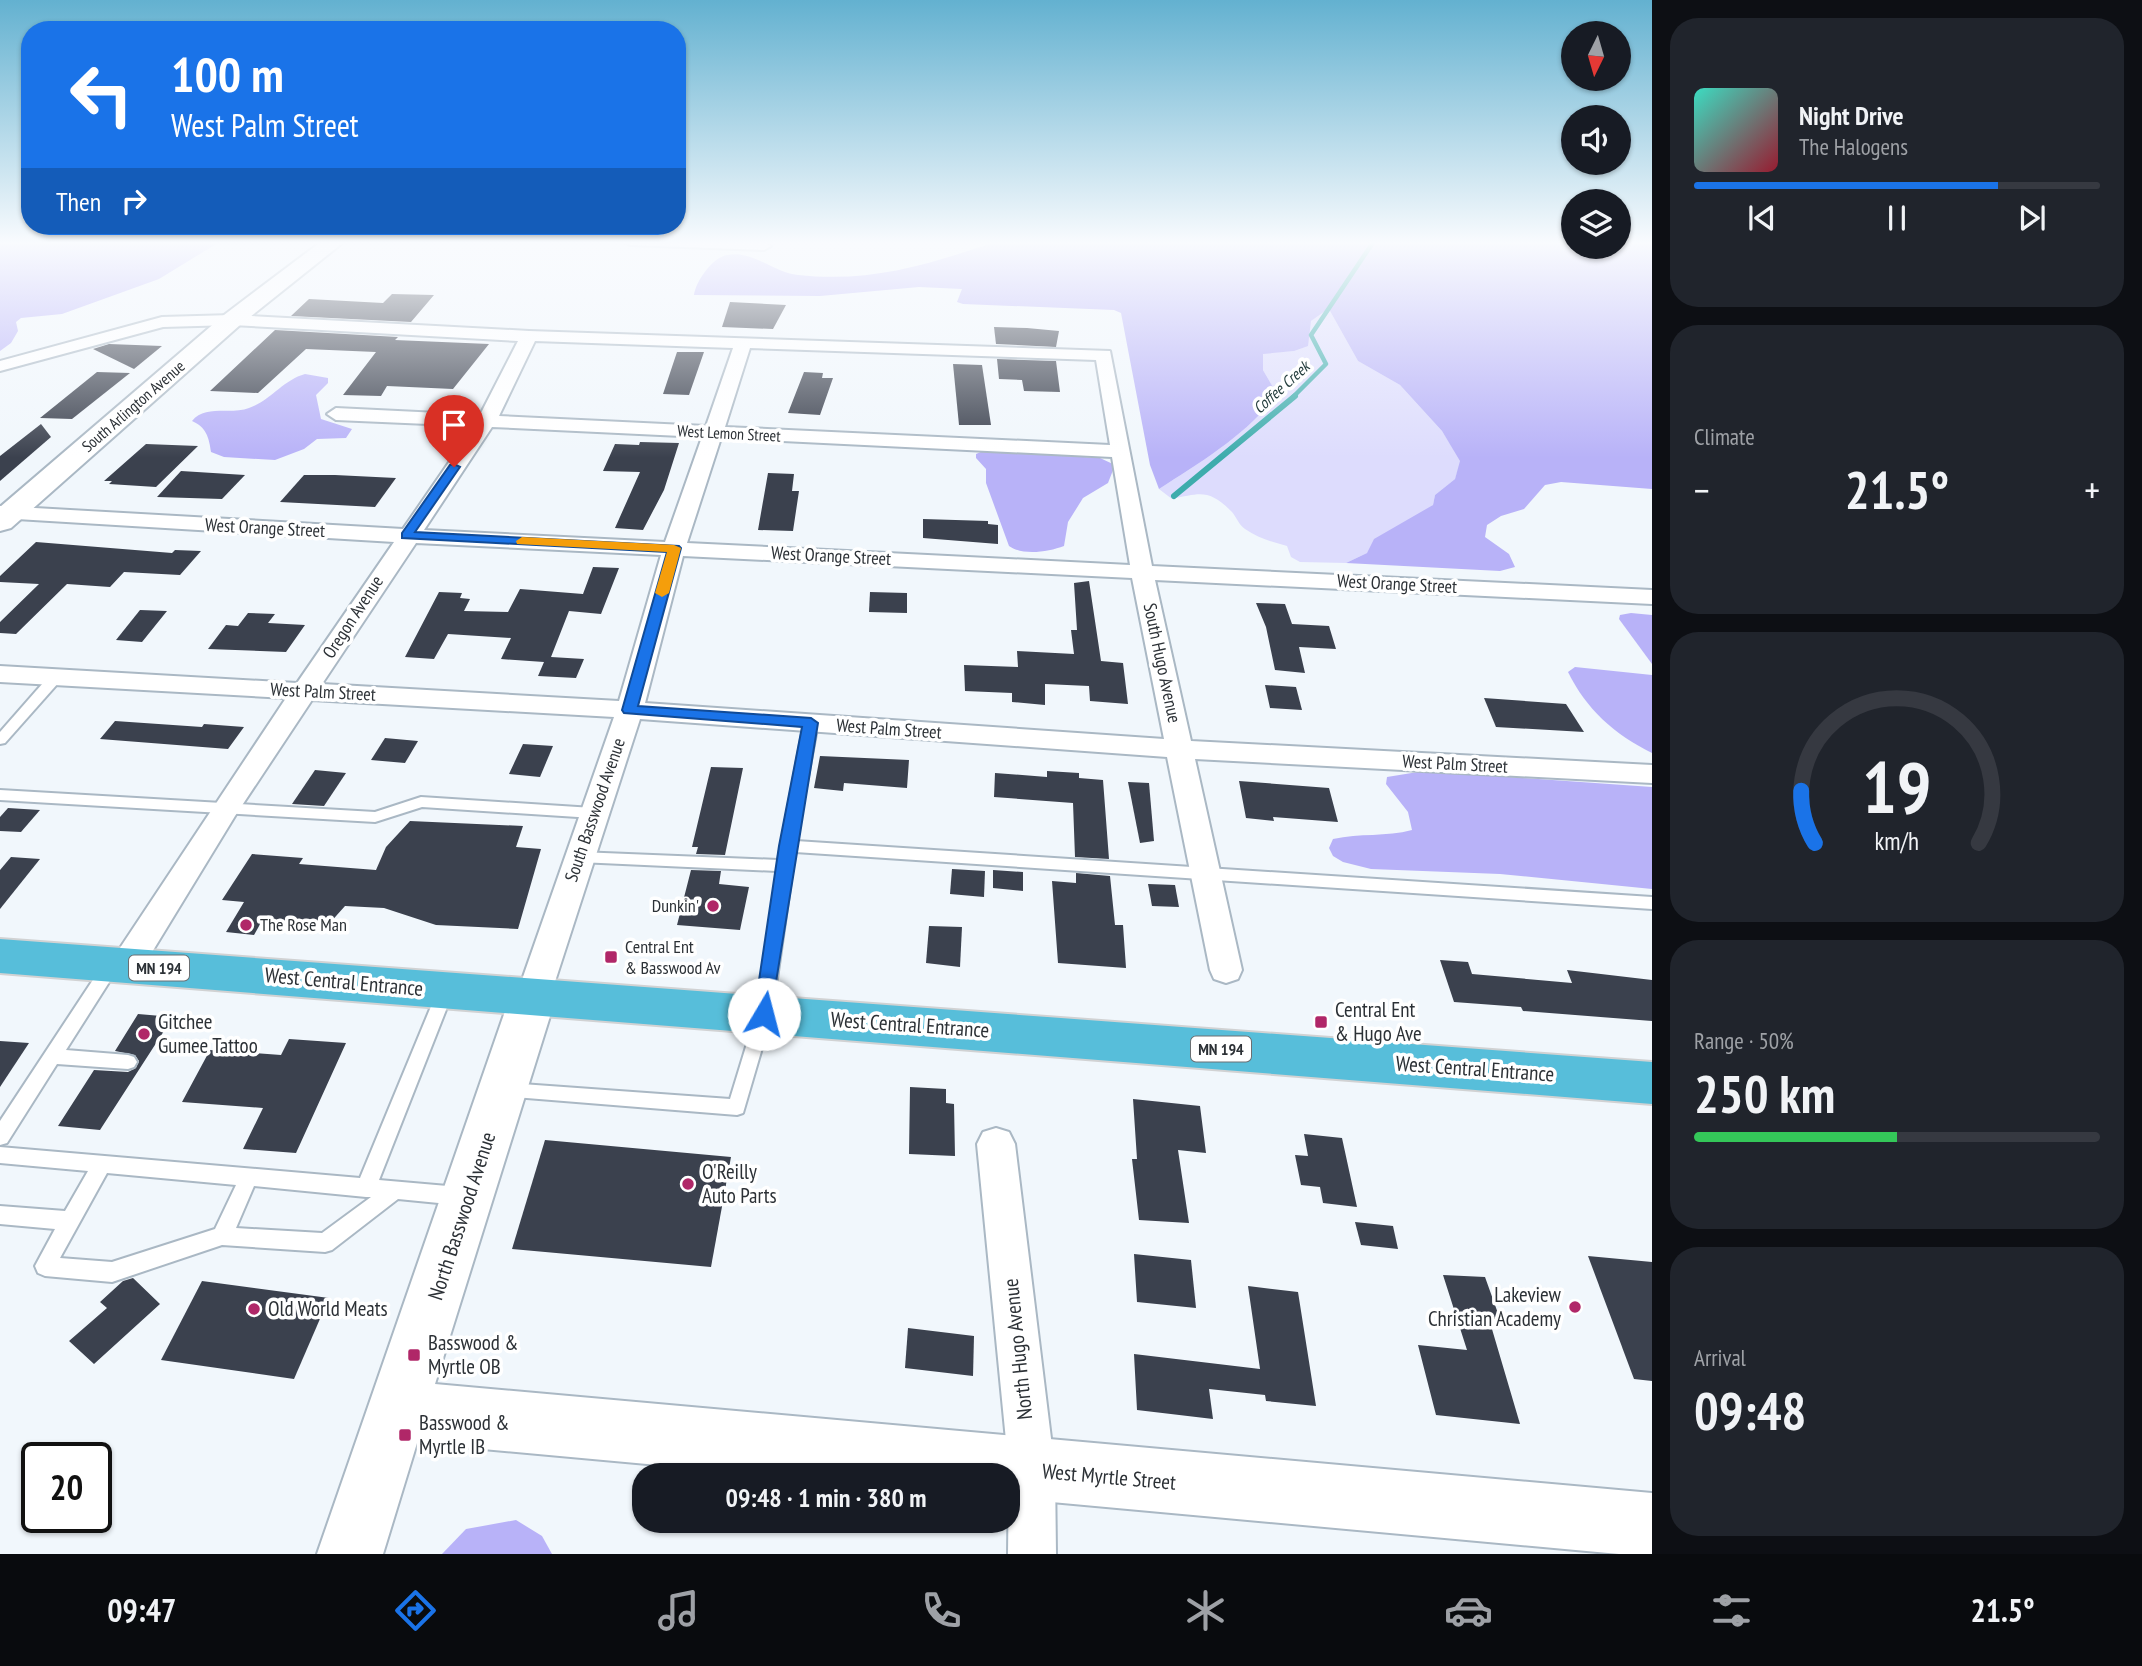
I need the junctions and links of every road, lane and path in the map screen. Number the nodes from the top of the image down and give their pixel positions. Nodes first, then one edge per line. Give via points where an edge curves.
1 (240, 314) edge
2 (232, 320) junction
3 (529, 337) junction
4 (744, 342) junction
5 (0, 366) edge
6 (336, 414) dead end
7 (486, 422) junction
8 (712, 432) junction
9 (1121, 451) junction
10 (3, 516) edge
11 (407, 536) junction
12 (674, 548) junction
13 (1142, 570) junction
14 (1652, 597) edge
15 (0, 674) edge
16 (55, 678) junction
17 (305, 690) junction
18 (630, 710) junction
19 (811, 723) junction
20 (0, 740) edge
21 (1181, 749) junction
22 (1652, 774) edge
23 (0, 795) edge
24 (225, 809) junction
25 (593, 813) junction
26 (788, 846) junction
27 (579, 857) junction
28 (785, 866) junction
29 (1207, 873) junction
30 (1652, 903) edge
31 (1, 957) edge
32 (119, 965) junction
33 (1226, 970) dead end
34 (445, 990) junction
35 (533, 997) junction
36 (764, 1014) junction
37 (53, 1056) junction
38 (128, 1062) dead end
39 (1652, 1083) edge
40 (503, 1091) junction
41 (0, 1137) edge
42 (996, 1144) dead end
43 (0, 1155) edge
44 (102, 1164) junction
45 (249, 1177) junction
46 (366, 1188) junction
47 (394, 1191) junction
48 (467, 1197) junction
49 (0, 1215) edge
50 (70, 1221) junction
51 (222, 1236) junction
52 (398, 1411) junction
53 (1032, 1471) junction
54 (1652, 1525) edge
55 (350, 1554) edge
56 (1032, 1554) edge

1 - 2 street, South Arlington Avenue
2 - 3 street
2 - 5 street via 162,322
2 - 10 street, South Arlington Avenue
3 - 4 street
3 - 7 street, Oregon Avenue
4 - 8 street, South Basswood Avenue
4 - 9 street, South Hugo Avenue via 1104,355
6 - 7 street, West Lemon Street
7 - 8 street, West Lemon Street
7 - 11 street, Oregon Avenue
8 - 9 street, West Lemon Street
8 - 12 street, South Basswood Avenue
9 - 13 street, South Hugo Avenue
10 - 11 street, West Orange Street
11 - 12 street, West Orange Street
11 - 17 street, Oregon Avenue
12 - 13 street, West Orange Street
12 - 18 street, South Basswood Avenue
13 - 14 street, West Orange Street
13 - 21 street, South Hugo Avenue
15 - 16 street, West Palm Street
16 - 17 street, West Palm Street
16 - 20 lane
17 - 18 street, West Palm Street
17 - 24 street, Oregon Avenue
18 - 19 street, West Palm Street
18 - 25 street, South Basswood Avenue
19 - 21 street, West Palm Street
19 - 26 lane
21 - 22 street, West Palm Street
21 - 29 street, South Hugo Avenue
23 - 24 lane
24 - 25 lane via 375,817 421,802
24 - 32 street, Oregon Avenue
25 - 27 street, South Basswood Avenue
26 - 28 lane
26 - 29 lane
27 - 28 lane
27 - 35 street, South Basswood Avenue
28 - 36 lane
29 - 30 lane
29 - 33 street, South Hugo Avenue
31 - 32 highway, West Central Entrance / MN 194
32 - 34 highway, West Central Entrance / MN 194
32 - 37 lane
34 - 35 highway, West Central Entrance / MN 194
34 - 46 lane
35 - 36 highway, West Central Entrance / MN 194
35 - 40 street, North Basswood Avenue
36 - 39 highway, West Central Entrance / MN 194
36 - 40 lane via 737,1107
37 - 38 lane
37 - 41 lane
40 - 48 street, North Basswood Avenue
42 - 53 street, North Hugo Avenue
43 - 44 lane
44 - 45 lane
44 - 50 lane
45 - 46 lane
45 - 51 lane
46 - 47 lane
47 - 48 lane
47 - 51 lane via 325,1243
48 - 52 street, North Basswood Avenue
49 - 50 lane
50 - 51 lane via 45,1266 112,1272
52 - 53 street, West Myrtle Street
52 - 55 street, North Basswood Avenue
53 - 54 street, West Myrtle Street
53 - 56 street, North Hugo Avenue

